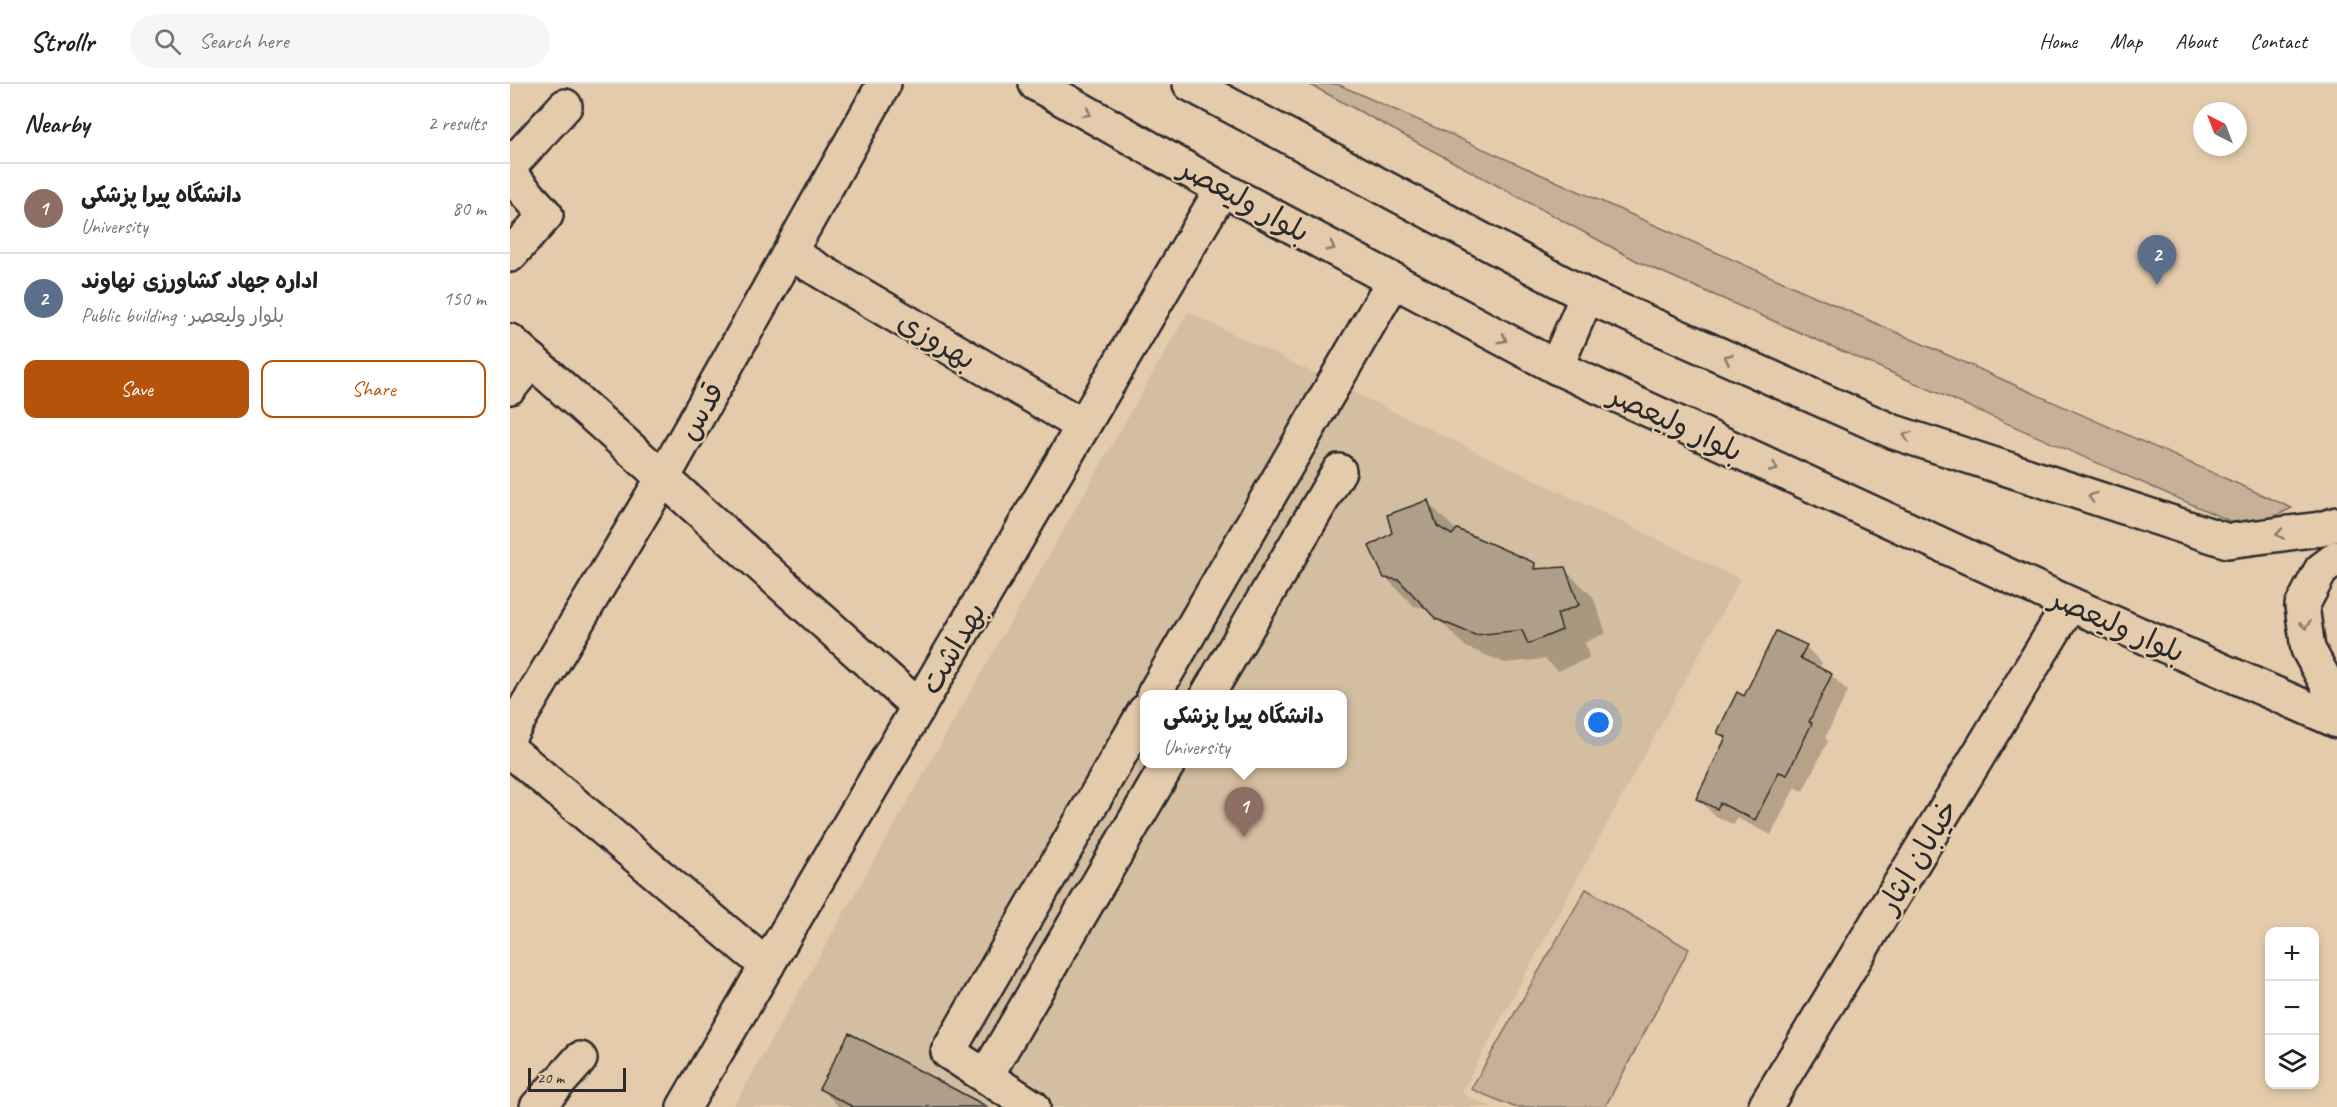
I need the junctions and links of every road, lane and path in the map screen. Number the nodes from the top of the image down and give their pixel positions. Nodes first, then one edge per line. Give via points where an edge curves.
1 (884, 84) edge
2 (1036, 84) edge
3 (1190, 84) edge
4 (566, 106) dead end
5 (510, 166) edge
6 (510, 175) edge
7 (1222, 189) junction
8 (790, 253) junction
9 (510, 255) edge
10 (1394, 280) junction
11 (1587, 296) junction
12 (521, 350) edge
13 (1556, 367) junction
14 (510, 387) edge
15 (1083, 426) junction
16 (1339, 471) dead end
17 (663, 478) junction
18 (2337, 524) edge
19 (2337, 558) edge
20 (2070, 604) junction
21 (1156, 690) edge
22 (1210, 690) edge
23 (2337, 696) edge
24 (919, 707) junction
25 (1140, 720) edge
26 (2337, 721) edge
27 (510, 734) edge
28 (510, 750) edge
29 (1166, 768) edge
30 (767, 966) junction
31 (580, 1059) dead end
32 (986, 1076) junction
33 (537, 1107) edge
34 (684, 1107) edge
35 (1033, 1107) edge
36 (1765, 1107) edge

1 - 8 street, قدس
2 -> 7 street, بلوار ولیعصر
3 - 11 street
4 - 5 street
6 - 9 street via 546,215
7 -> 10 street, بلوار ولیعصر
7 - 15 street, بهداشت
8 - 15 street, بهروزی
8 - 17 street, قدس
10 -> 13 street, بلوار ولیعصر
10 - 21 street
11 - 13 street
18 -> 11 street via 2228,541 1894,432
12 - 14 street
12 - 17 street
13 -> 20 street, بلوار ولیعصر
15 - 24 street, بهداشت
16 - 22 street
17 - 24 street
17 - 27 street, قدس
19 -> 23 street via 2321,570 2302,606 2308,649
20 - 26 street, بلوار ولیعصر
20 - 36 street, خیابان ایثار
24 - 30 street, بهداشت
25 - 32 street via 948,1052
28 - 30 street
29 - 32 street
30 - 34 street, بهداشت
31 - 33 street
32 - 35 street

